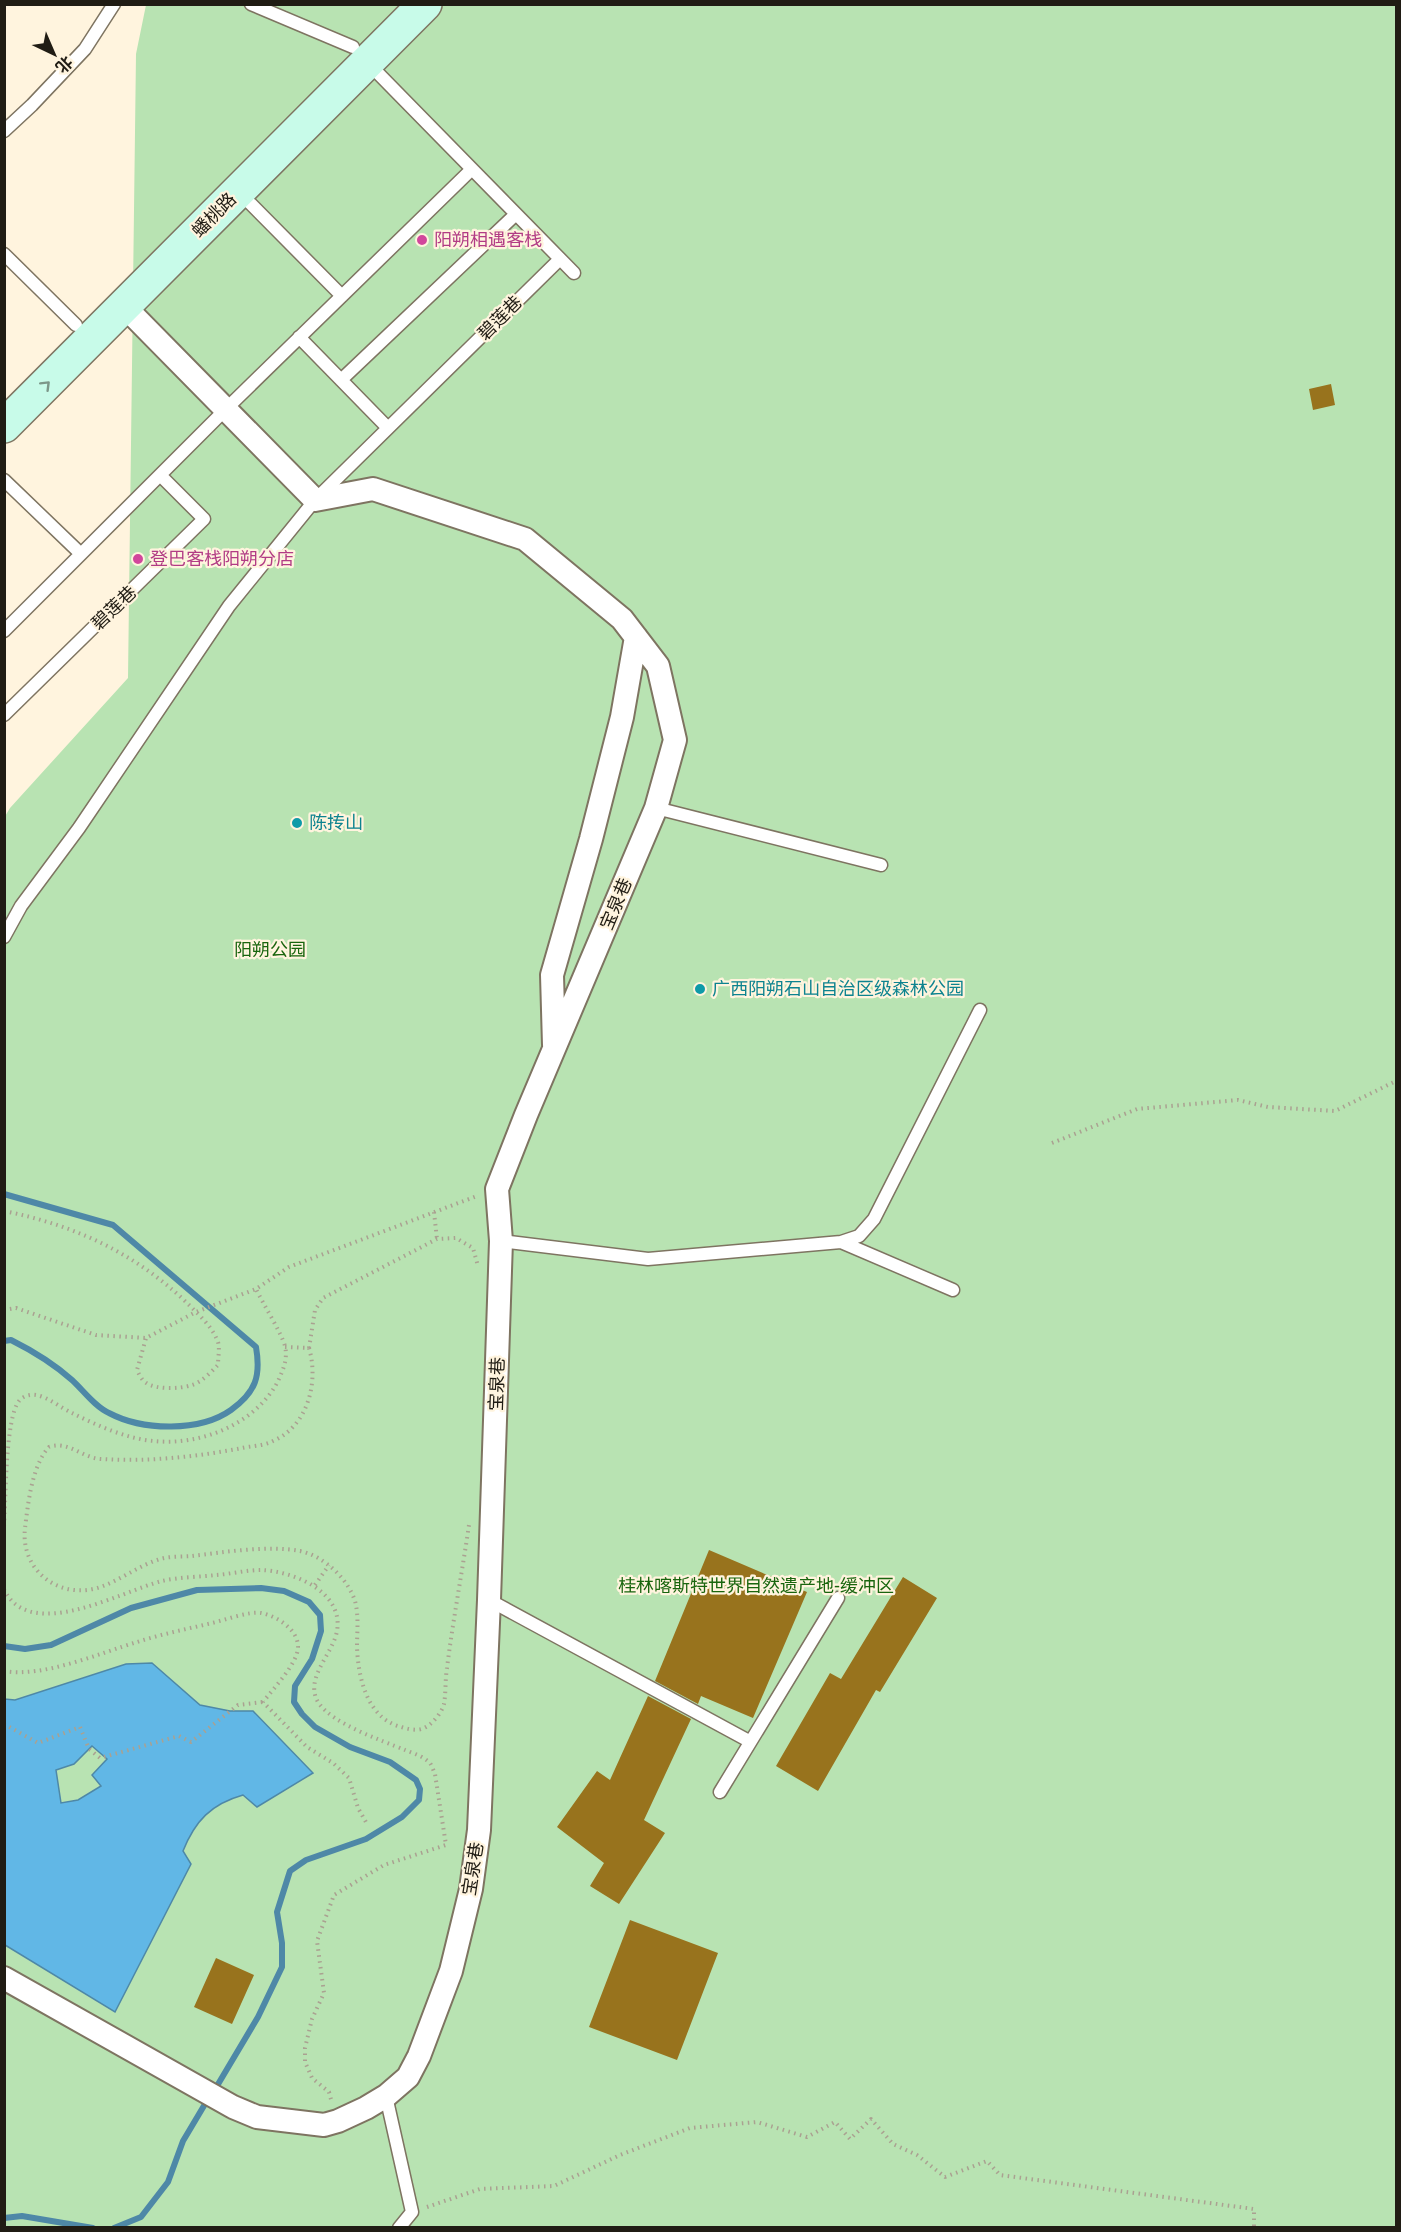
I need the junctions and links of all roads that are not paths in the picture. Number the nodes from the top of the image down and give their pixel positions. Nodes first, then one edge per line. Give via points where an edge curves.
1 (114, 4) edge
2 (251, 4) edge
3 (397, 4) edge
4 (425, 4) edge
5 (360, 55) junction
6 (4, 131) edge
7 (472, 169) junction
8 (238, 192) junction
9 (516, 214) junction
10 (4, 254) edge
11 (560, 259) junction
12 (574, 273) dead end
13 (342, 296) junction
14 (124, 306) junction
15 (76, 325) junction
16 (299, 337) junction
17 (341, 380) junction
18 (4, 395) edge
19 (225, 410) junction
20 (4, 426) edge
21 (388, 428) junction
22 (160, 475) junction
23 (4, 480) edge
24 (315, 500) junction
25 (81, 554) junction
26 (4, 631) edge
27 (636, 637) junction
28 (4, 715) edge
29 (656, 808) junction
30 (881, 865) dead end
31 (4, 937) edge
32 (980, 1010) dead end
33 (554, 1051) junction
34 (501, 1240) junction
35 (841, 1242) junction
36 (953, 1290) dead end
37 (838, 1598) dead end
38 (489, 1600) junction
39 (749, 1741) junction
40 (720, 1792) dead end
41 (4, 1978) edge
42 (386, 2096) junction
43 (399, 2228) edge

1 - 6 lane via 85,49
2 - 5 lane
3 - 5 main road, 蟠桃路
4 - 5 main road, 蟠桃路
5 - 7 lane
5 - 8 main road, 蟠桃路
5 - 15 main road, 蟠桃路
7 - 9 lane
7 - 13 lane
8 - 13 lane
8 - 14 main road, 蟠桃路
9 - 11 lane
9 - 17 lane
10 - 15 lane
11 - 12 lane
11 - 21 lane, 碧莲巷
13 - 16 lane
14 - 19 street
20 -> 14 main road, 蟠桃路
15 - 18 main road, 蟠桃路
16 - 17 lane
16 - 19 lane
17 - 21 lane
19 - 22 lane
19 - 24 street
21 - 24 lane, 碧莲巷
22 - 25 lane
22 - 28 lane, 碧莲巷 via 204,519
23 - 25 lane
24 - 27 street, 宝泉巷 via 373,489 525,539 622,619
24 - 31 lane, 碧莲巷 via 229,606 79,828 21,906
25 - 26 lane
27 - 29 street, 宝泉巷 via 658,666 675,740
27 - 33 street via 622,717 552,975
29 - 30 lane
29 - 33 street, 宝泉巷
32 - 35 lane via 874,1219 859,1236
33 - 34 street, 宝泉巷 via 497,1189
34 - 35 lane via 648,1259
34 - 38 street, 宝泉巷
35 - 36 lane
37 - 39 lane
38 - 39 lane
38 - 42 street, 宝泉巷 via 480,1807 471,1889 451,1971 419,2056 408,2077
39 - 40 lane
41 - 42 street, 宝泉巷 via 257,2117 331,2123
42 - 43 lane via 412,2212

